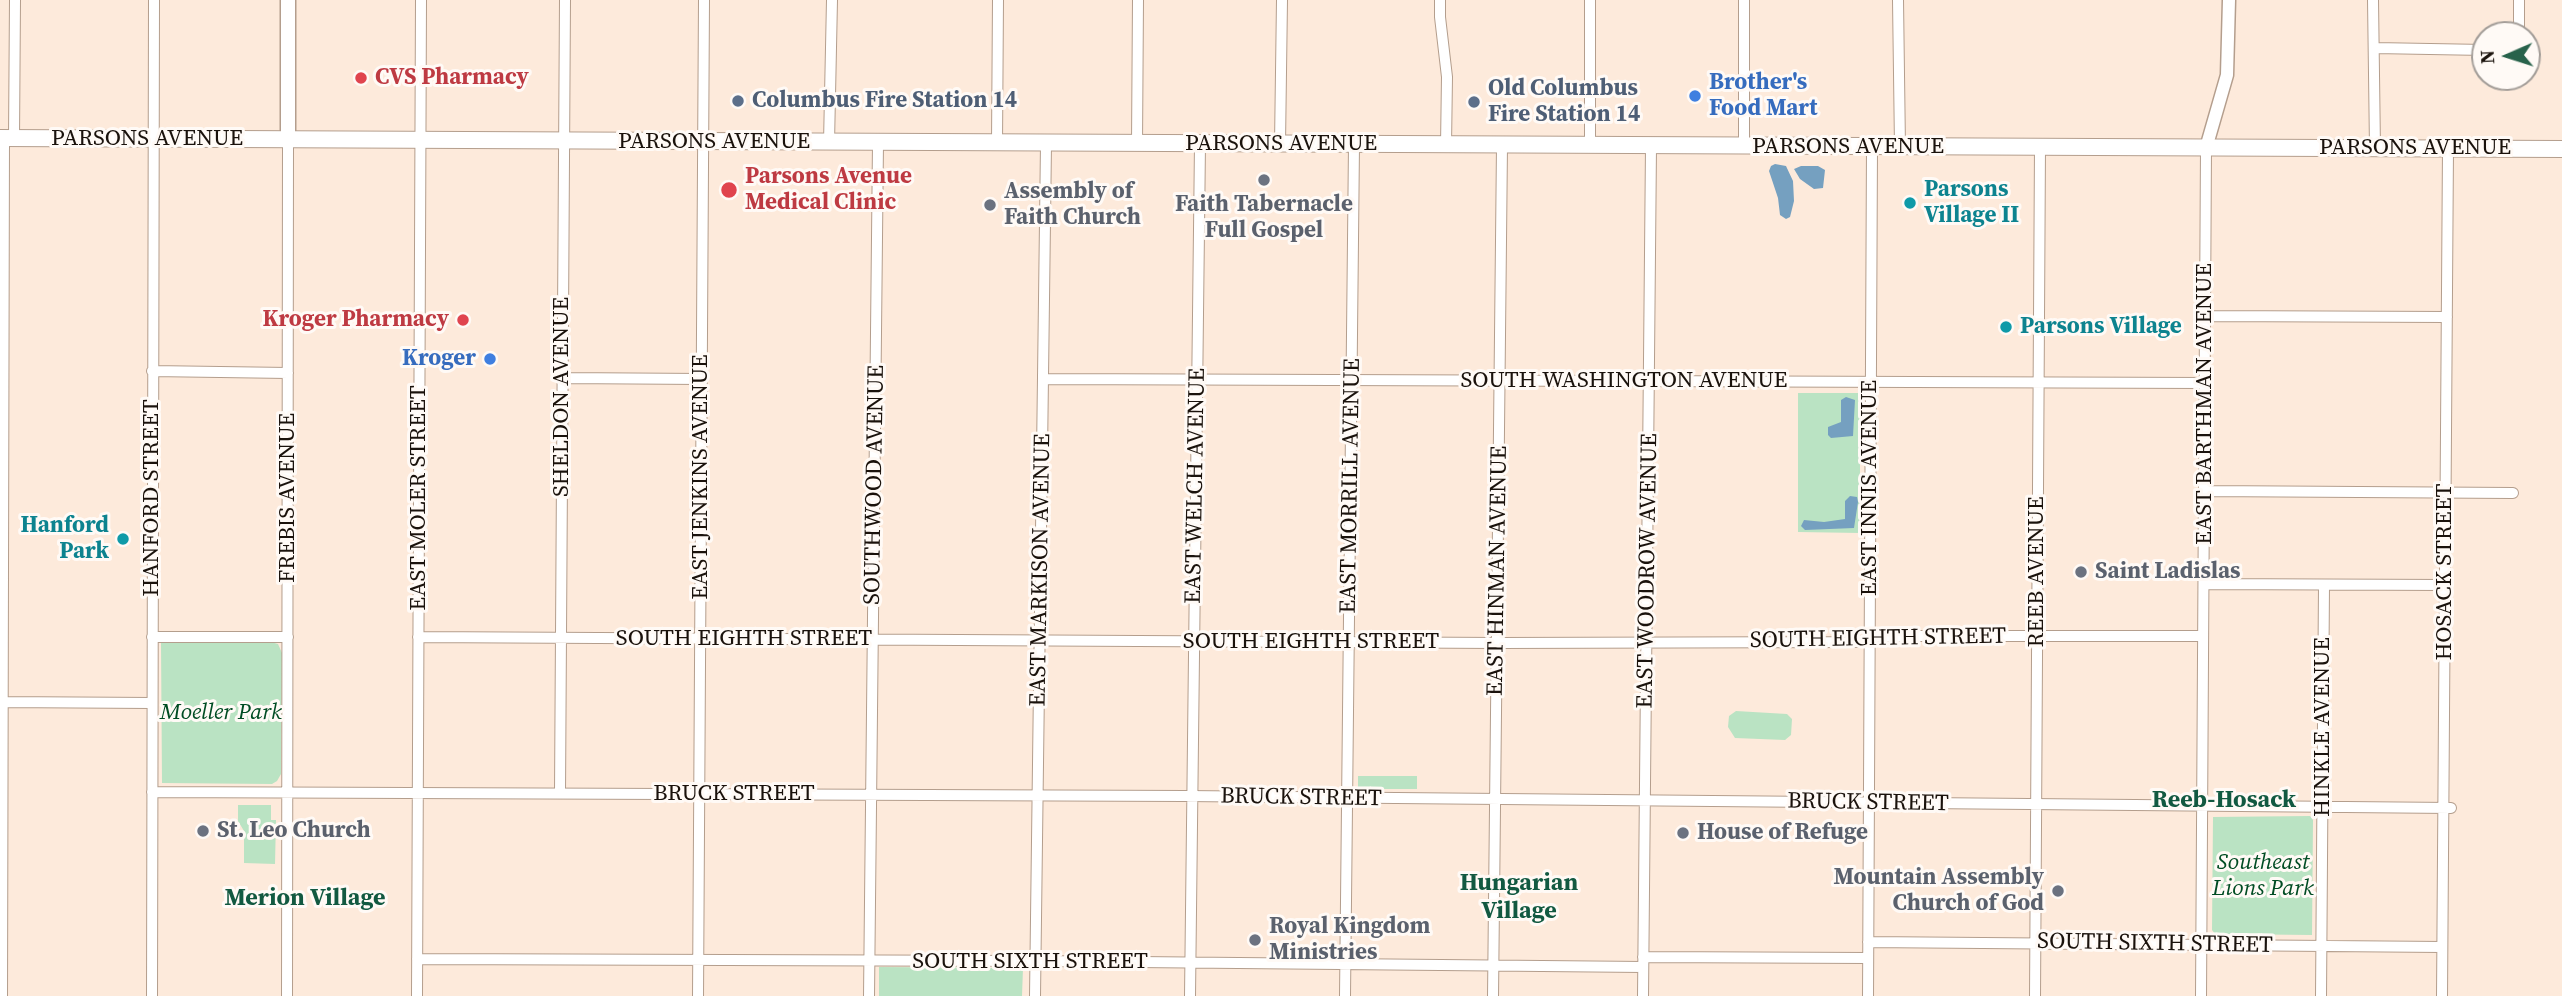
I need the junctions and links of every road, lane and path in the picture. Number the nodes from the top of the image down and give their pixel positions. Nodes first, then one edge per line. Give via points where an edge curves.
1 (15, 0) edge
2 (154, 0) edge
3 (288, 0) edge
4 (421, 0) edge
5 (565, 0) edge
6 (705, 0) edge
7 (832, 0) edge
8 (998, 0) edge
9 (1138, 0) edge
10 (1282, 0) edge
11 (1440, 0) edge
12 (1590, 0) edge
13 (1744, 0) edge
14 (1899, 0) edge
15 (2229, 0) edge
16 (2373, 0) edge
17 (2519, 0) edge
18 (2519, 21) edge
19 (2375, 48) junction
20 (2471, 50) edge
21 (6, 138) edge
22 (152, 140) junction
23 (288, 141) junction
24 (419, 141) junction
25 (563, 141) junction
26 (702, 142) junction
27 (829, 143) junction
28 (878, 143) junction
29 (997, 143) junction
30 (1045, 144) junction
31 (1137, 144) junction
32 (1200, 144) junction
33 (1280, 144) junction
34 (1354, 145) junction
35 (1446, 145) junction
36 (1502, 146) junction
37 (1590, 146) junction
38 (1651, 146) junction
39 (1744, 147) junction
40 (1872, 147) junction
41 (1900, 147) junction
42 (2040, 148) junction
43 (2206, 148) junction
44 (2375, 148) junction
45 (2448, 149) junction
46 (2562, 149) edge
47 (2205, 316) junction
48 (2447, 317) junction
49 (2, 343) edge
50 (152, 371) junction
51 (288, 373) junction
52 (1044, 375) junction
53 (563, 378) junction
54 (702, 379) junction
55 (1198, 380) junction
56 (1352, 380) junction
57 (1500, 381) junction
58 (1650, 382) junction
59 (1871, 382) junction
60 (2039, 383) junction
61 (2205, 383) junction
62 (2204, 491) junction
63 (2445, 492) junction
64 (2513, 493) dead end
65 (2204, 584) junction
66 (2324, 584) junction
67 (2445, 585) junction
68 (2037, 636) junction
69 (2203, 636) junction
70 (152, 637) junction
71 (288, 637) junction
72 (418, 637) junction
73 (561, 639) junction
74 (700, 639) junction
75 (873, 639) junction
76 (1870, 639) junction
77 (1040, 641) junction
78 (1194, 641) junction
79 (1349, 642) junction
80 (1647, 642) junction
81 (1498, 643) junction
82 (1, 702) edge
83 (152, 703) junction
84 (152, 792) junction
85 (288, 792) junction
86 (418, 793) junction
87 (560, 793) junction
88 (699, 794) junction
89 (871, 794) junction
90 (1038, 795) junction
91 (1193, 796) junction
92 (1348, 798) junction
93 (1496, 800) junction
94 (1646, 801) junction
95 (1869, 803) junction
96 (2036, 805) junction
97 (2203, 807) junction
98 (2322, 807) junction
99 (2447, 808) junction
100 (1868, 942) junction
101 (2035, 942) junction
102 (2202, 944) junction
103 (2321, 945) junction
104 (2442, 947) junction
105 (1868, 958) junction
106 (417, 959) junction
107 (698, 960) junction
108 (869, 961) junction
109 (1036, 961) junction
110 (1643, 962) junction
111 (1191, 963) junction
112 (1346, 965) junction
113 (1494, 965) junction
114 (2, 996) edge
115 (152, 996) edge
116 (287, 996) edge
117 (417, 996) edge
118 (698, 996) edge
119 (869, 996) edge
120 (1035, 996) edge
121 (1190, 996) edge
122 (1345, 996) edge
123 (1493, 996) edge
124 (1643, 996) edge
125 (1868, 996) edge
126 (2035, 996) edge
127 (2201, 996) edge
128 (2321, 996) edge
129 (2442, 996) edge

1 - 21 street
2 - 22 street, HANFORD STREET
3 - 23 main road, FREBIS AVENUE
4 - 24 street, EAST MOLER STREET
5 - 25 street, SHELDON AVENUE
6 - 26 street, EAST JENKINS AVENUE
7 - 27 street
8 - 29 street
9 - 31 street
10 - 33 street
11 - 35 street via 1447,77
12 - 37 street
13 - 39 street
14 - 41 street
15 - 43 street via 2227,75
16 - 19 street
17 - 18 street
19 - 20 street
19 - 44 street
21 - 22 main road, PARSONS AVENUE
21 - 49 street
22 - 23 main road, PARSONS AVENUE
22 - 50 street, HANFORD STREET
23 - 24 main road, PARSONS AVENUE
23 - 51 street, FREBIS AVENUE
24 - 25 main road, PARSONS AVENUE
24 - 72 street, EAST MOLER STREET
25 - 26 main road, PARSONS AVENUE
25 - 53 street, SHELDON AVENUE
26 - 27 main road, PARSONS AVENUE
26 - 54 street, EAST JENKINS AVENUE
27 - 28 main road, PARSONS AVENUE
28 - 29 main road, PARSONS AVENUE
28 - 75 street, SOUTHWOOD AVENUE
29 - 30 main road, PARSONS AVENUE
30 - 31 main road, PARSONS AVENUE
30 - 52 street, EAST MARKISON AVENUE
31 - 32 main road, PARSONS AVENUE
32 - 33 main road, PARSONS AVENUE
32 - 55 street, EAST WELCH AVENUE
33 - 34 main road, PARSONS AVENUE
34 - 35 main road, PARSONS AVENUE
34 - 56 street, EAST MORRILL AVENUE
35 - 36 main road, PARSONS AVENUE
36 - 37 main road, PARSONS AVENUE
36 - 57 street, EAST HINMAN AVENUE
37 - 38 main road, PARSONS AVENUE
38 - 39 main road, PARSONS AVENUE
38 - 58 street, EAST WOODROW AVENUE
39 - 40 main road, PARSONS AVENUE
40 - 41 main road, PARSONS AVENUE
40 - 59 street, EAST INNIS AVENUE
41 - 42 main road, PARSONS AVENUE
42 - 43 main road, PARSONS AVENUE
42 - 60 street, REEB AVENUE
43 - 44 main road, PARSONS AVENUE
43 - 47 street, EAST BARTHMAN AVENUE
44 - 45 main road, PARSONS AVENUE
45 - 46 main road, PARSONS AVENUE
45 - 48 street, HOSACK STREET
47 - 48 street
47 - 61 street, EAST BARTHMAN AVENUE
48 - 63 street, HOSACK STREET
49 - 82 street
50 - 51 street
50 - 70 street, HANFORD STREET
51 - 71 street, FREBIS AVENUE
52 - 55 street, SOUTH WASHINGTON AVENUE
52 - 77 street, EAST MARKISON AVENUE
53 - 54 street
53 - 73 street, SHELDON AVENUE
54 - 74 street, EAST JENKINS AVENUE
55 - 56 street, SOUTH WASHINGTON AVENUE
55 - 78 street, EAST WELCH AVENUE
56 - 57 street, SOUTH WASHINGTON AVENUE
56 - 79 street, EAST MORRILL AVENUE
57 - 58 street, SOUTH WASHINGTON AVENUE
57 - 81 street, EAST HINMAN AVENUE
58 - 59 street, SOUTH WASHINGTON AVENUE
58 - 80 street, EAST WOODROW AVENUE
59 - 60 street, SOUTH WASHINGTON AVENUE
59 - 76 street, EAST INNIS AVENUE
60 - 61 street, SOUTH WASHINGTON AVENUE
60 - 68 street, REEB AVENUE
61 - 62 street, EAST BARTHMAN AVENUE
62 - 63 street
62 - 65 street, EAST BARTHMAN AVENUE
63 - 64 street
63 - 67 street, HOSACK STREET
65 - 66 street
65 - 69 street, EAST BARTHMAN AVENUE
66 - 67 street
66 - 98 street, HINKLE AVENUE
67 - 99 street, HOSACK STREET
68 - 69 street, SOUTH EIGHTH STREET
68 - 76 street, SOUTH EIGHTH STREET
68 - 96 street, REEB AVENUE
69 - 97 street, EAST BARTHMAN AVENUE
70 - 71 street
70 - 83 street, HANFORD STREET
71 - 85 street, FREBIS AVENUE
72 - 73 street, SOUTH EIGHTH STREET
72 - 86 street, EAST MOLER STREET
73 - 74 street, SOUTH EIGHTH STREET
73 - 87 street, SHELDON AVENUE
74 - 75 street, SOUTH EIGHTH STREET
74 - 88 street, EAST JENKINS AVENUE
75 - 77 street, SOUTH EIGHTH STREET
75 - 89 street, SOUTHWOOD AVENUE
76 - 80 street, SOUTH EIGHTH STREET
76 - 95 street, EAST INNIS AVENUE
77 - 78 street, SOUTH EIGHTH STREET
77 - 90 street, EAST MARKISON AVENUE
78 - 79 street, SOUTH EIGHTH STREET
78 - 91 street, EAST WELCH AVENUE
79 - 81 street, SOUTH EIGHTH STREET
79 - 92 street, EAST MORRILL AVENUE
80 - 81 street, SOUTH EIGHTH STREET
80 - 94 street, EAST WOODROW AVENUE
81 - 93 street, EAST HINMAN AVENUE
82 - 83 street
82 - 114 street
83 - 84 street, HANFORD STREET
84 - 85 street, BRUCK STREET
84 - 115 street, HANFORD STREET
85 - 86 street, BRUCK STREET
85 - 116 street, FREBIS AVENUE
86 - 87 street, BRUCK STREET
86 - 106 street, EAST MOLER STREET
87 - 88 street, BRUCK STREET
88 - 89 street, BRUCK STREET
88 - 107 street, EAST JENKINS AVENUE
89 - 90 street, BRUCK STREET
89 - 108 street, SOUTHWOOD AVENUE
90 - 91 street, BRUCK STREET
90 - 109 street, EAST MARKISON AVENUE
91 - 92 street, BRUCK STREET
91 - 111 street, EAST WELCH AVENUE
92 - 93 street, BRUCK STREET
92 - 112 street, EAST MORRILL AVENUE
93 - 94 street, BRUCK STREET
93 - 113 street, EAST HINMAN AVENUE
94 - 95 street, BRUCK STREET
94 - 110 street, EAST WOODROW AVENUE
95 - 96 street, BRUCK STREET
95 - 100 street, EAST INNIS AVENUE
96 - 97 street, BRUCK STREET
96 - 101 street, REEB AVENUE
97 - 98 street, BRUCK STREET
97 - 102 street, EAST BARTHMAN AVENUE
98 - 99 street, BRUCK STREET
98 - 103 street, HINKLE AVENUE
99 - 104 street, HOSACK STREET
100 - 101 street, SOUTH SIXTH STREET
100 - 105 street, EAST INNIS AVENUE
101 - 102 street, SOUTH SIXTH STREET
101 - 126 street, REEB AVENUE
102 - 103 street, SOUTH SIXTH STREET
102 - 127 street, EAST BARTHMAN AVENUE
103 - 104 street, SOUTH SIXTH STREET
103 - 128 street, HINKLE AVENUE
104 - 129 street, HOSACK STREET
105 - 110 street, SOUTH SIXTH STREET
105 - 125 street, EAST INNIS AVENUE
106 - 107 street, SOUTH SIXTH STREET
106 - 117 street, EAST MOLER STREET
107 - 108 street, SOUTH SIXTH STREET
107 - 118 street, EAST JENKINS AVENUE
108 - 109 street, SOUTH SIXTH STREET
108 - 119 street, SOUTHWOOD AVENUE
109 - 111 street, SOUTH SIXTH STREET
109 - 120 street, EAST MARKISON AVENUE
110 - 113 street, SOUTH SIXTH STREET
110 - 124 street, EAST WOODROW AVENUE
111 - 112 street, SOUTH SIXTH STREET
111 - 121 street, EAST WELCH AVENUE
112 - 113 street, SOUTH SIXTH STREET
112 - 122 street, EAST MORRILL AVENUE
113 - 123 street, EAST HINMAN AVENUE

